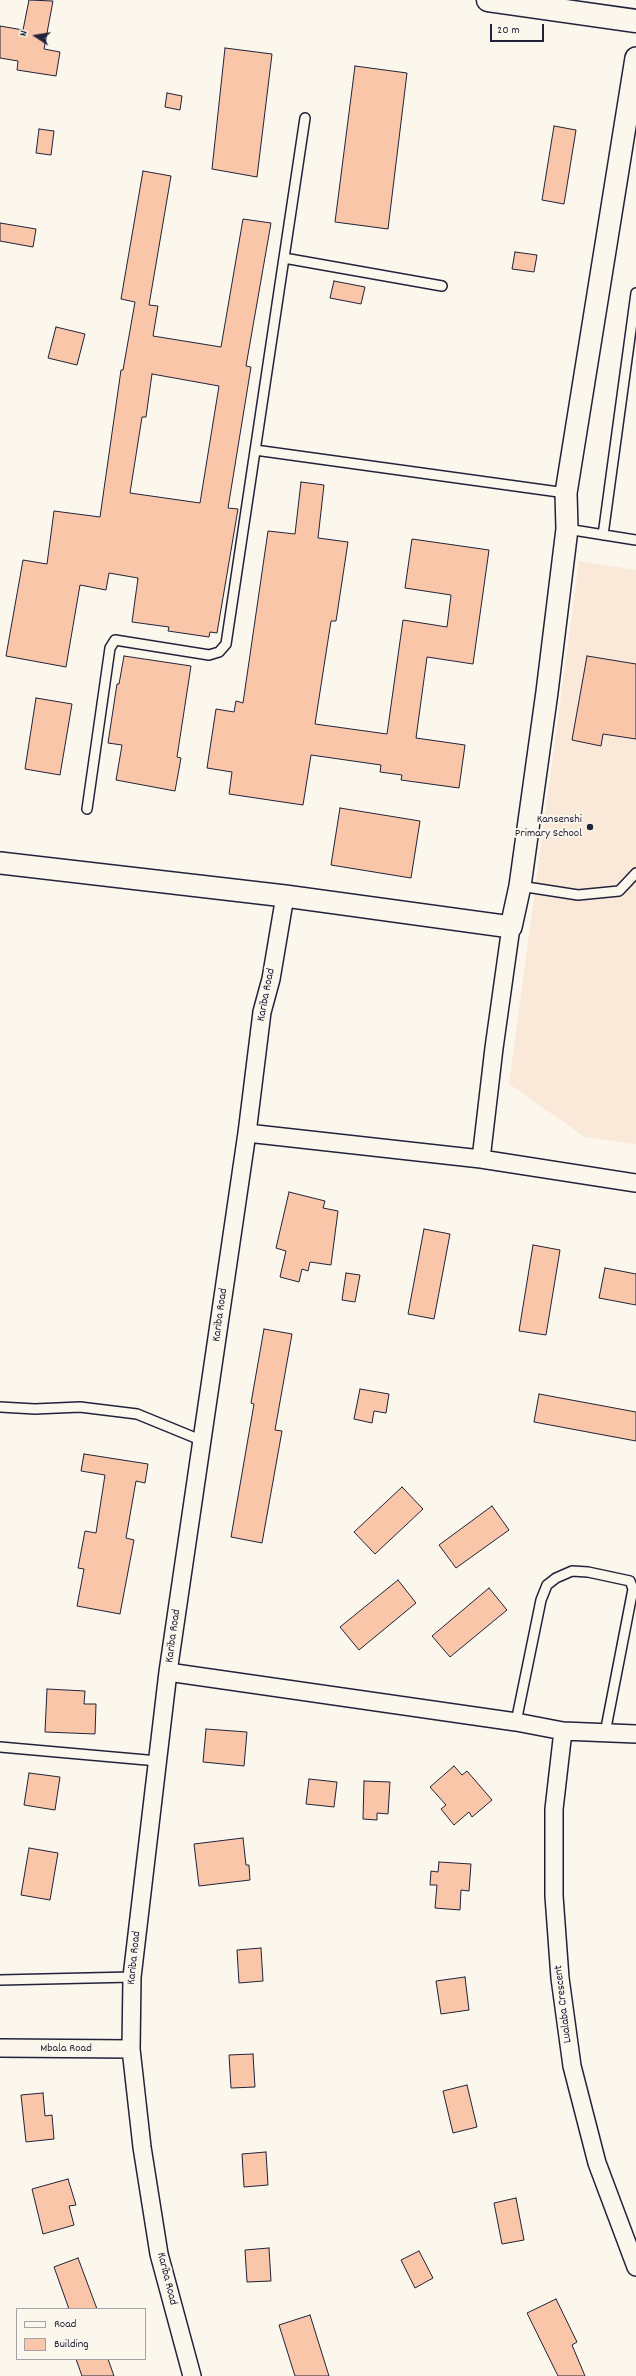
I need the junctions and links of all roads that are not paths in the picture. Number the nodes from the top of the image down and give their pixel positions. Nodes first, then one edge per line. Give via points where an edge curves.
1 (488, 0) edge
2 (636, 21) edge
3 (636, 58) edge
4 (305, 118) dead end
5 (284, 258) junction
6 (442, 286) dead end
7 (636, 293) edge
8 (255, 450) junction
9 (566, 493) junction
10 (567, 529) junction
11 (603, 535) junction
12 (636, 540) edge
13 (87, 809) dead end
14 (0, 864) edge
15 (636, 873) edge
16 (520, 886) junction
17 (285, 896) junction
18 (511, 927) junction
19 (247, 1133) junction
20 (481, 1159) junction
21 (636, 1183) edge
22 (0, 1407) edge
23 (202, 1441) junction
24 (168, 1672) junction
25 (516, 1722) junction
26 (563, 1731) junction
27 (605, 1733) junction
28 (636, 1734) edge
29 (0, 1747) edge
30 (158, 1760) junction
31 (132, 1978) junction
32 (0, 1980) edge
33 (0, 2048) edge
34 (131, 2049) junction
35 (636, 2268) edge
36 (192, 2376) edge

1 - 2 main road
3 - 9 street
4 - 5 lane
5 - 6 lane
5 - 8 lane
7 - 11 lane
8 - 9 lane
8 - 13 lane via 226,644 219,652 209,655 115,640 110,648
9 - 10 street
10 - 11 lane
10 - 16 street
11 - 12 lane
14 - 17 street
15 - 16 lane via 618,891 578,896
16 - 18 street
17 - 18 street
17 - 19 street, Kariba Road via 271,979 262,1012
18 - 20 street
19 - 20 street
19 - 23 street, Kariba Road
20 - 21 street
22 - 23 lane via 80,1407 137,1414
23 - 24 street, Kariba Road
24 - 25 street
24 - 30 street, Kariba Road
25 - 26 street
25 - 27 lane via 546,1585 572,1571 588,1572 630,1581 633,1589
26 - 27 street
26 - 35 street, Lualaba Crescent via 554,1808 554,1896 560,1978 571,2058 597,2163
27 - 28 street
29 - 30 lane
30 - 31 street, Kariba Road
31 - 32 lane
31 - 34 street, Kariba Road
33 - 34 street, Mbala Road
34 - 36 street, Kariba Road via 142,2147 159,2254

